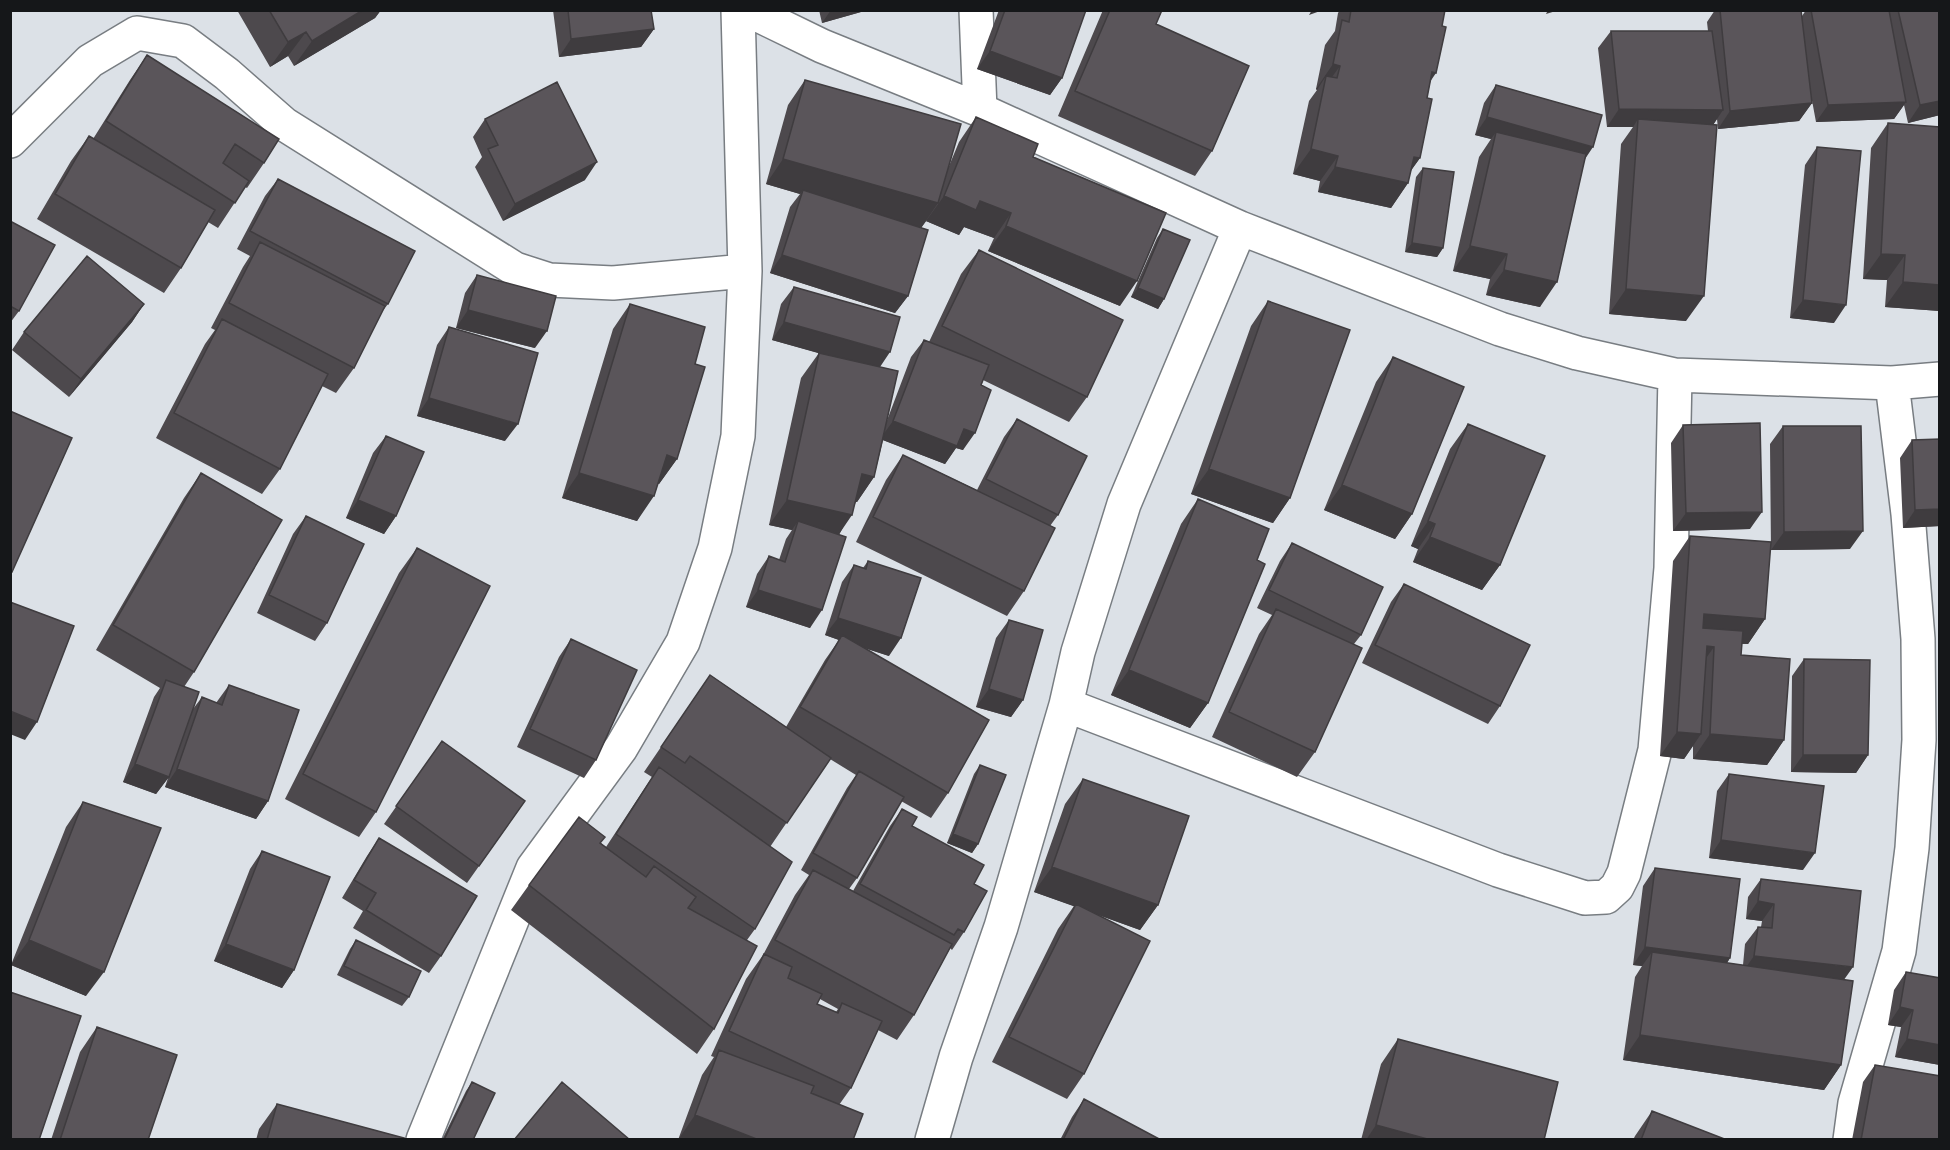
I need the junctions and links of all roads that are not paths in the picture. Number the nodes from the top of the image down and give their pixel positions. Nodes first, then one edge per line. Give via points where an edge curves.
1 (738, 10) edge
2 (748, 10) edge
3 (976, 10) edge
4 (980, 110) junction
5 (10, 141) edge
6 (1240, 228) junction
7 (745, 271) junction
8 (1675, 375) junction
9 (1940, 379) edge
10 (1892, 383) junction
11 (1066, 705) junction
12 (423, 1140) edge
13 (932, 1140) edge
14 (1850, 1140) edge

1 - 7 street
2 - 4 street via 822,46
3 - 4 street
4 - 6 street
5 - 7 street via 90,62 137,33 183,41 284,124 515,269 549,280 613,283
6 - 8 street via 1500,329 1577,353
6 - 11 street via 1124,504 1090,611
7 - 12 street via 738,436 715,548 683,642 621,748 533,868
8 - 10 street
8 - 11 street via 1671,568 1655,750 1624,873 1606,897 1586,898 1498,870
9 - 10 street
10 - 14 street via 1918,639 1919,740 1912,848 1899,951 1855,1103
11 - 13 street via 1001,927

